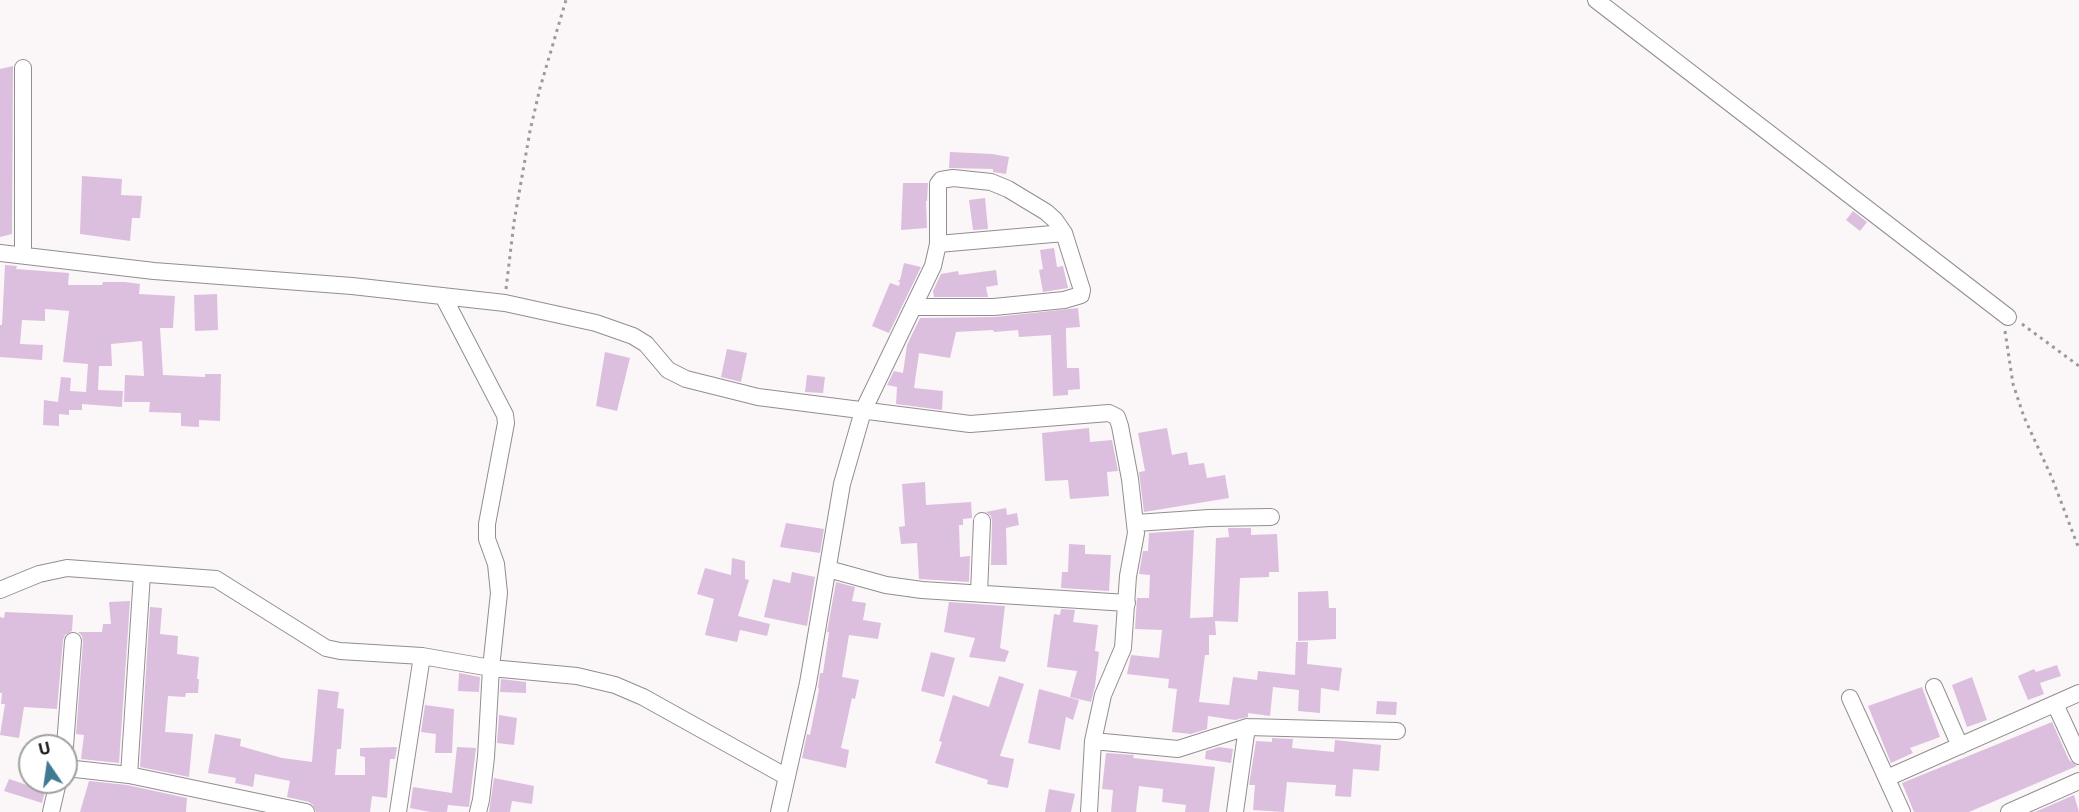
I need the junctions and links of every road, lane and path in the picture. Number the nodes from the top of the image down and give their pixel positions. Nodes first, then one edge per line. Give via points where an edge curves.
1 (566, 0) edge
2 (1596, 0) edge
3 (23, 68) dead end
4 (1064, 233) junction
5 (938, 244) junction
6 (0, 252) edge
7 (23, 254) junction
8 (444, 296) junction
9 (505, 303) junction
10 (914, 307) junction
11 (2008, 317) junction
12 (2079, 366) edge
13 (863, 411) junction
14 (1271, 517) dead end
15 (982, 521) dead end
16 (1136, 523) junction
17 (2079, 549) edge
18 (828, 569) junction
19 (142, 574) junction
20 (0, 590) edge
21 (979, 593) junction
22 (1127, 603) junction
23 (73, 641) dead end
24 (422, 656) junction
25 (491, 668) junction
26 (1934, 687) dead end
27 (2079, 693) edge
28 (1850, 698) dead end
29 (2055, 704) junction
30 (1247, 727) junction
31 (1397, 731) dead end
32 (66, 734) edge
33 (1093, 741) junction
34 (1960, 746) junction
35 (2079, 756) edge
36 (78, 769) edge
37 (129, 775) junction
38 (787, 777) junction
39 (1887, 778) junction
40 (2079, 781) edge
41 (55, 794) edge
42 (51, 812) edge
43 (306, 812) edge
44 (398, 812) edge
45 (477, 812) edge
46 (779, 812) edge
47 (1089, 812) edge
48 (1235, 812) edge
49 (1902, 812) edge
50 (2009, 812) edge

1 - 9 path via 530,130
2 - 11 street
3 - 7 street
4 - 5 street
4 - 5 street via 1046,212 1008,189 991,182 953,178 938,184
4 - 10 street via 1080,278 1081,295 994,307
5 - 10 street via 933,266
6 - 7 street
7 - 8 street via 154,271
8 - 9 street
8 - 25 street via 505,415 487,524 499,593
9 - 13 street via 596,323 633,336 646,344 668,370 686,379 758,397
10 - 13 street
11 - 12 path via 2015,318
11 - 17 path via 2005,332 2013,384
13 - 16 street via 970,424 1109,413 1119,420
13 - 18 street via 842,484
14 - 16 street
15 - 21 street
16 - 22 street
18 - 21 street via 886,585
18 - 38 street
19 - 20 street via 67,568 39,574
19 - 24 street via 216,579 326,648
19 - 37 street
21 - 22 street
22 - 33 street via 1124,648 1103,695
23 - 32 street
24 - 25 street
24 - 44 street
25 - 38 street via 577,676 615,685
25 - 45 street via 486,757
26 - 34 street
27 - 29 street
28 - 39 street
29 - 34 street
29 - 35 street
30 - 31 street
30 - 33 street via 1178,749
30 - 48 street
33 - 47 street
34 - 39 street
36 - 37 street
37 - 43 street
38 - 46 street
39 - 49 street
40 - 50 street
41 - 42 street

